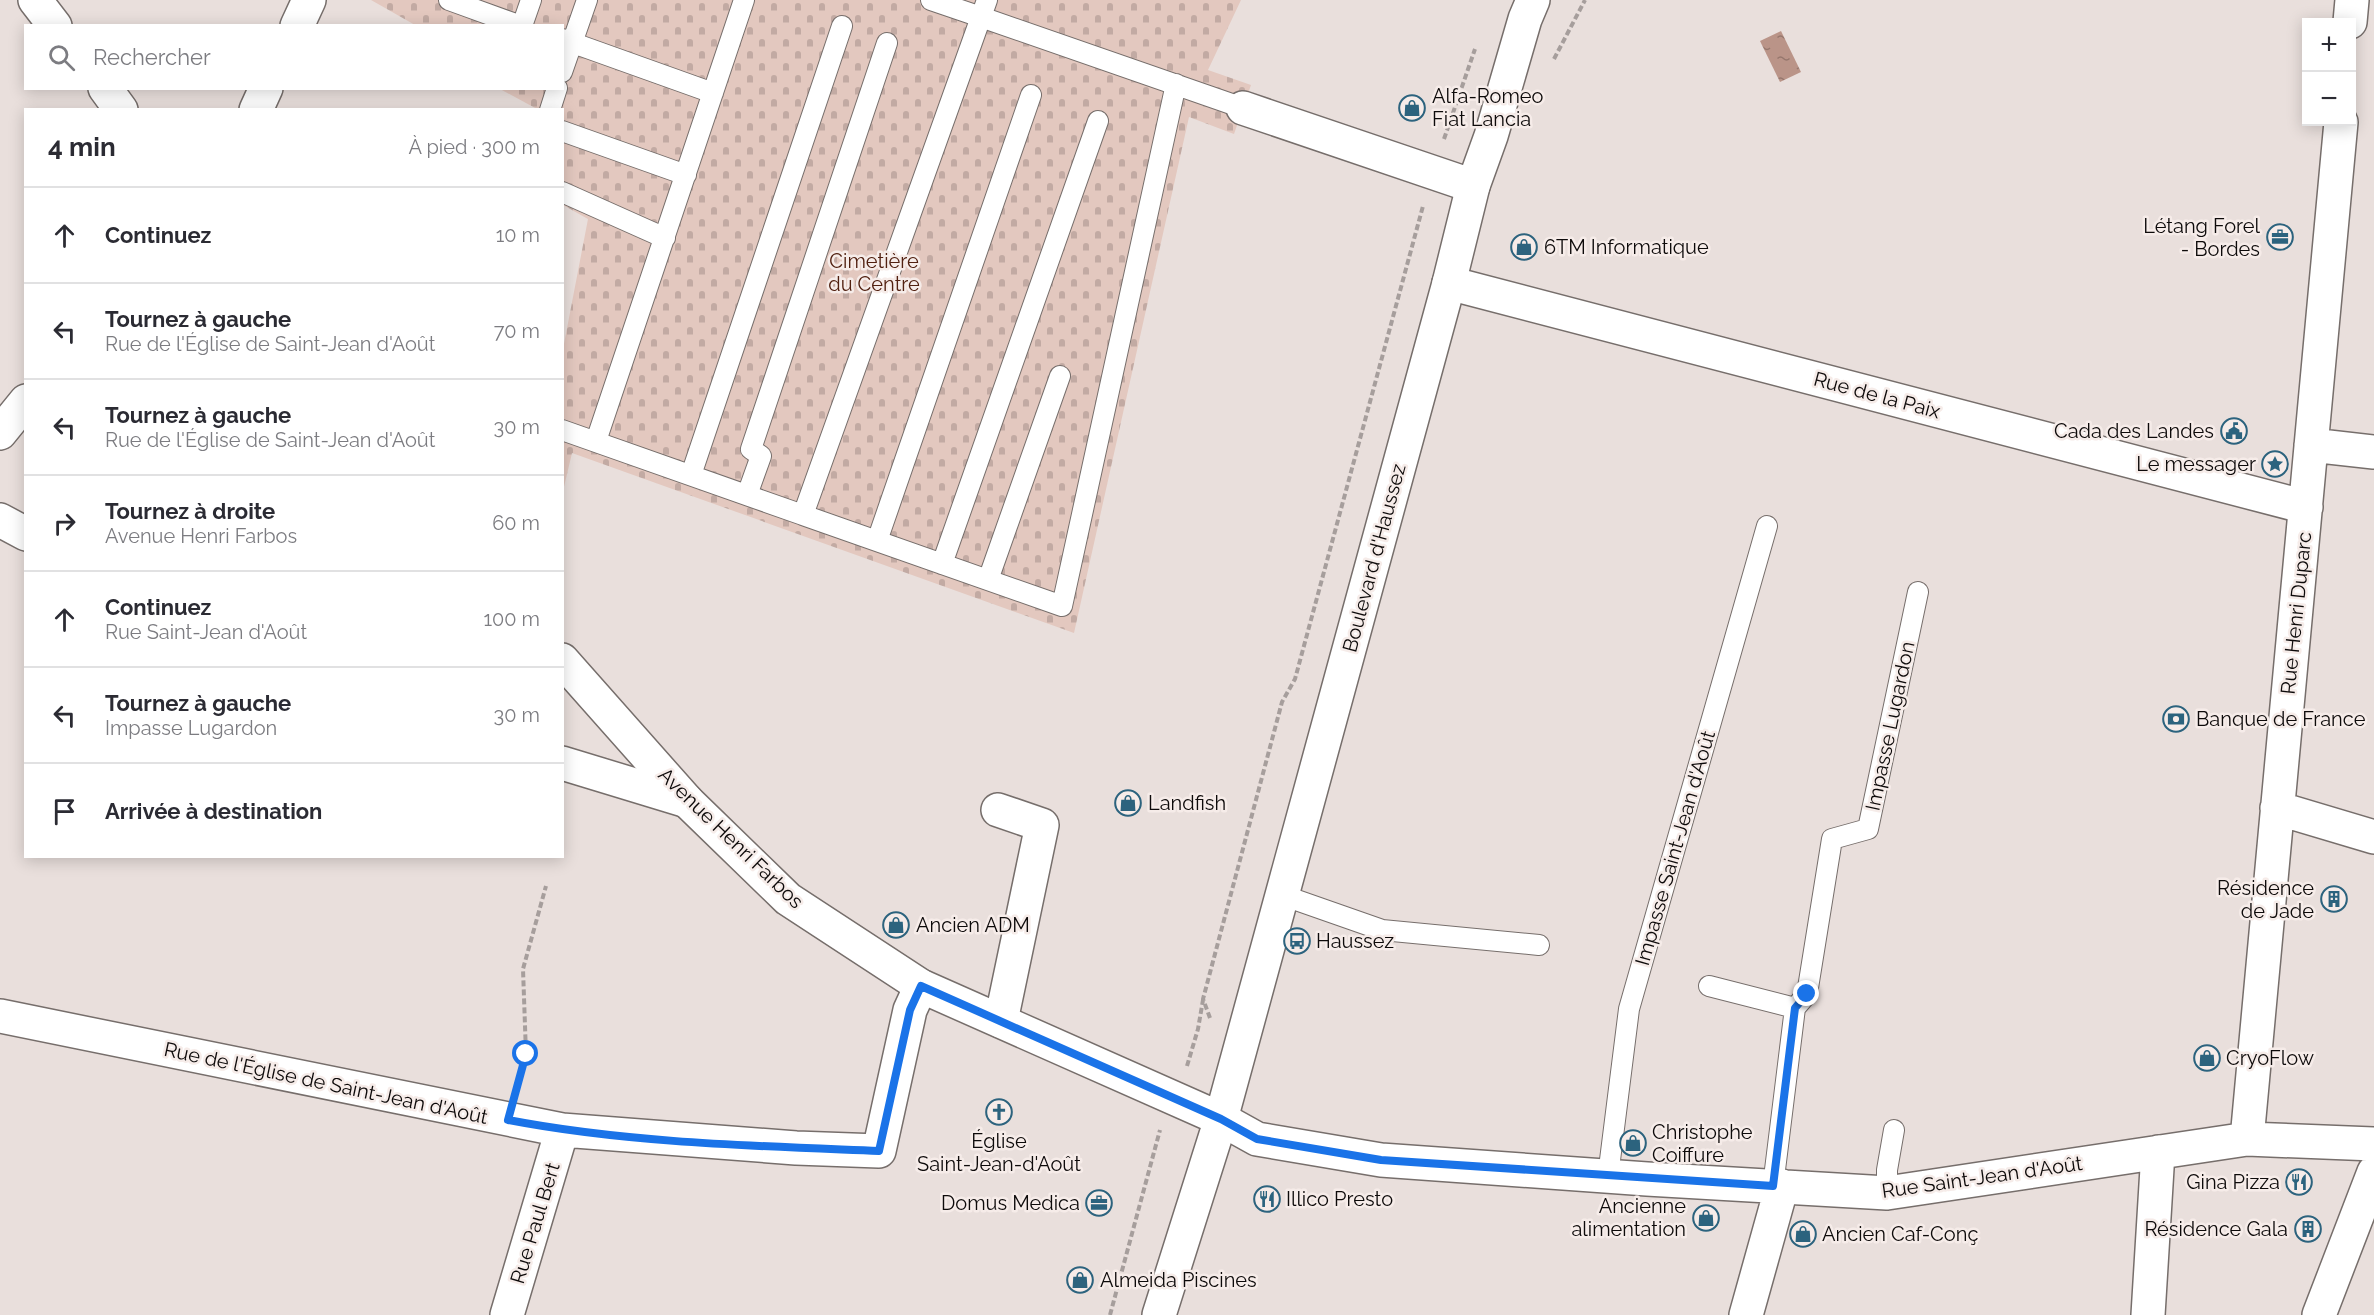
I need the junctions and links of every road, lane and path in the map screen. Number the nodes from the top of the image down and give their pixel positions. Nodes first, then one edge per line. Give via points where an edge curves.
1 (35, 0) edge
2 (309, 0) edge
3 (449, 0) edge
4 (531, 0) edge
5 (587, 0) edge
6 (744, 0) edge
7 (931, 0) edge
8 (1533, 0) edge
9 (2352, 0) edge
10 (984, 8) edge
11 (471, 11) edge
12 (2350, 18) edge
13 (53, 24) edge
14 (298, 24) edge
15 (515, 24) edge
16 (523, 24) edge
17 (842, 26) dead end
18 (568, 41) edge
19 (888, 43) dead end
20 (1478, 43) dead end
21 (564, 62) edge
22 (1176, 84) junction
23 (107, 90) edge
24 (265, 90) edge
25 (556, 90) edge
26 (713, 93) junction
27 (1031, 95) dead end
28 (120, 108) edge
29 (257, 108) edge
30 (551, 108) edge
31 (1243, 108) joint
32 (1098, 121) dead end
33 (2341, 126) edge
34 (564, 132) edge
35 (1432, 173) junction
36 (686, 175) junction
37 (1473, 186) junction
38 (564, 193) edge
39 (665, 238) junction
40 (1449, 283) junction
41 (1060, 376) dead end
42 (24, 403) edge
43 (564, 431) edge
44 (0, 433) edge
45 (597, 441) junction
46 (2311, 445) junction
47 (2374, 452) edge
48 (691, 475) junction
49 (747, 495) junction
50 (2306, 507) junction
51 (803, 515) junction
52 (0, 520) edge
53 (1767, 526) dead end
54 (24, 533) edge
55 (877, 541) junction
56 (942, 564) junction
57 (988, 580) junction
58 (1918, 592) dead end
59 (564, 662) edge
60 (564, 764) edge
61 (687, 801) junction
62 (2277, 808) junction
63 (998, 810) dead end
64 (2374, 837) edge
65 (546, 886) dead end
66 (1282, 896) junction
67 (1539, 945) dead end
68 (921, 986) junction
69 (1709, 986) dead end
70 (1203, 999) junction
71 (1795, 1008) junction
72 (0, 1016) edge
73 (1001, 1021) junction
74 (1242, 1039) junction
75 (1181, 1071) dead end
76 (1221, 1119) junction
77 (508, 1120) junction
78 (562, 1130) junction
79 (1894, 1130) dead end
80 (2247, 1139) junction
81 (2374, 1143) edge
82 (2158, 1152) junction
83 (1150, 1165) dead end
84 (2374, 1172) edge
85 (1608, 1176) junction
86 (1777, 1186) junction
87 (1887, 1194) junction
88 (507, 1315) edge
89 (1110, 1315) edge
90 (1159, 1315) edge
91 (1746, 1315) edge
92 (2148, 1315) edge
93 (2319, 1315) edge

1 - 13 street
2 - 14 street
3 - 11 lane
4 - 16 lane
5 - 18 lane
6 - 26 lane
7 - 10 lane
8 - 37 street, Boulevard d'Haussez
9 - 12 street
10 - 22 lane
10 - 51 lane
11 - 15 lane
17 - 48 lane
18 - 21 lane
18 - 26 lane
19 - 49 lane via 751,449 761,456
20 - 35 path
22 - 31 lane
22 - 57 lane via 1062,606
23 - 28 street
24 - 29 street
25 - 30 lane
26 - 36 lane
27 - 55 lane
31 - 35 street
32 - 56 lane
33 - 46 street, Rue Henri Duparc
34 - 36 lane
35 - 37 street
35 - 70 path via 1295,679 1282,702
36 - 39 lane
37 - 40 street, Boulevard d'Haussez
38 - 39 lane
39 - 45 lane
40 - 50 street, Rue de la Paix
40 - 66 street, Boulevard d'Haussez
41 - 57 lane
42 - 44 street
43 - 45 lane
45 - 48 lane
46 - 47 street
46 - 50 street, Rue Henri Duparc
48 - 49 lane
49 - 51 lane
50 - 62 street, Rue Henri Duparc
51 - 55 lane
52 - 54 street
53 - 85 lane, Impasse Saint-Jean d'Août via 1629,1010
55 - 56 lane
56 - 57 lane
58 - 71 lane, Impasse Lugardon via 1868,829 1832,839 1807,994
59 - 61 street, Avenue Henri Farbos
60 - 61 street
61 - 68 street, Avenue Henri Farbos via 788,899
62 - 64 street
62 - 80 street, Rue Henri Duparc
63 - 73 street via 1042,825
65 - 77 path via 523,969 526,1054
66 - 67 lane via 1382,930
66 - 74 street, Boulevard d'Haussez
68 - 73 street, Avenue Henri Farbos
68 - 78 street, Rue de l'Église de Saint-Jean d'Août via 910,1010 879,1151
69 - 71 lane
70 - 74 path via 1210,1020
70 - 75 path via 1187,1067
71 - 86 lane, Impasse Lugardon
72 - 77 street, Rue de l'Église de Saint-Jean d'Août
73 - 76 street, Avenue Henri Farbos
74 - 76 street, Boulevard d'Haussez
76 - 85 street, Rue Saint-Jean d'Août via 1257,1139 1381,1160
76 - 90 street, Boulevard d'Haussez
77 - 78 street, Rue de l'Église de Saint-Jean d'Août
78 - 88 street, Rue Paul Bert
79 - 87 lane
80 - 81 street, Rue Saint-Jean d'Août
80 - 82 street, Rue Saint-Jean d'Août
82 - 87 street, Rue Saint-Jean d'Août
82 - 92 street
83 - 89 path
84 - 93 street
85 - 86 street, Rue Saint-Jean d'Août
86 - 87 street, Rue Saint-Jean d'Août
86 - 91 street

